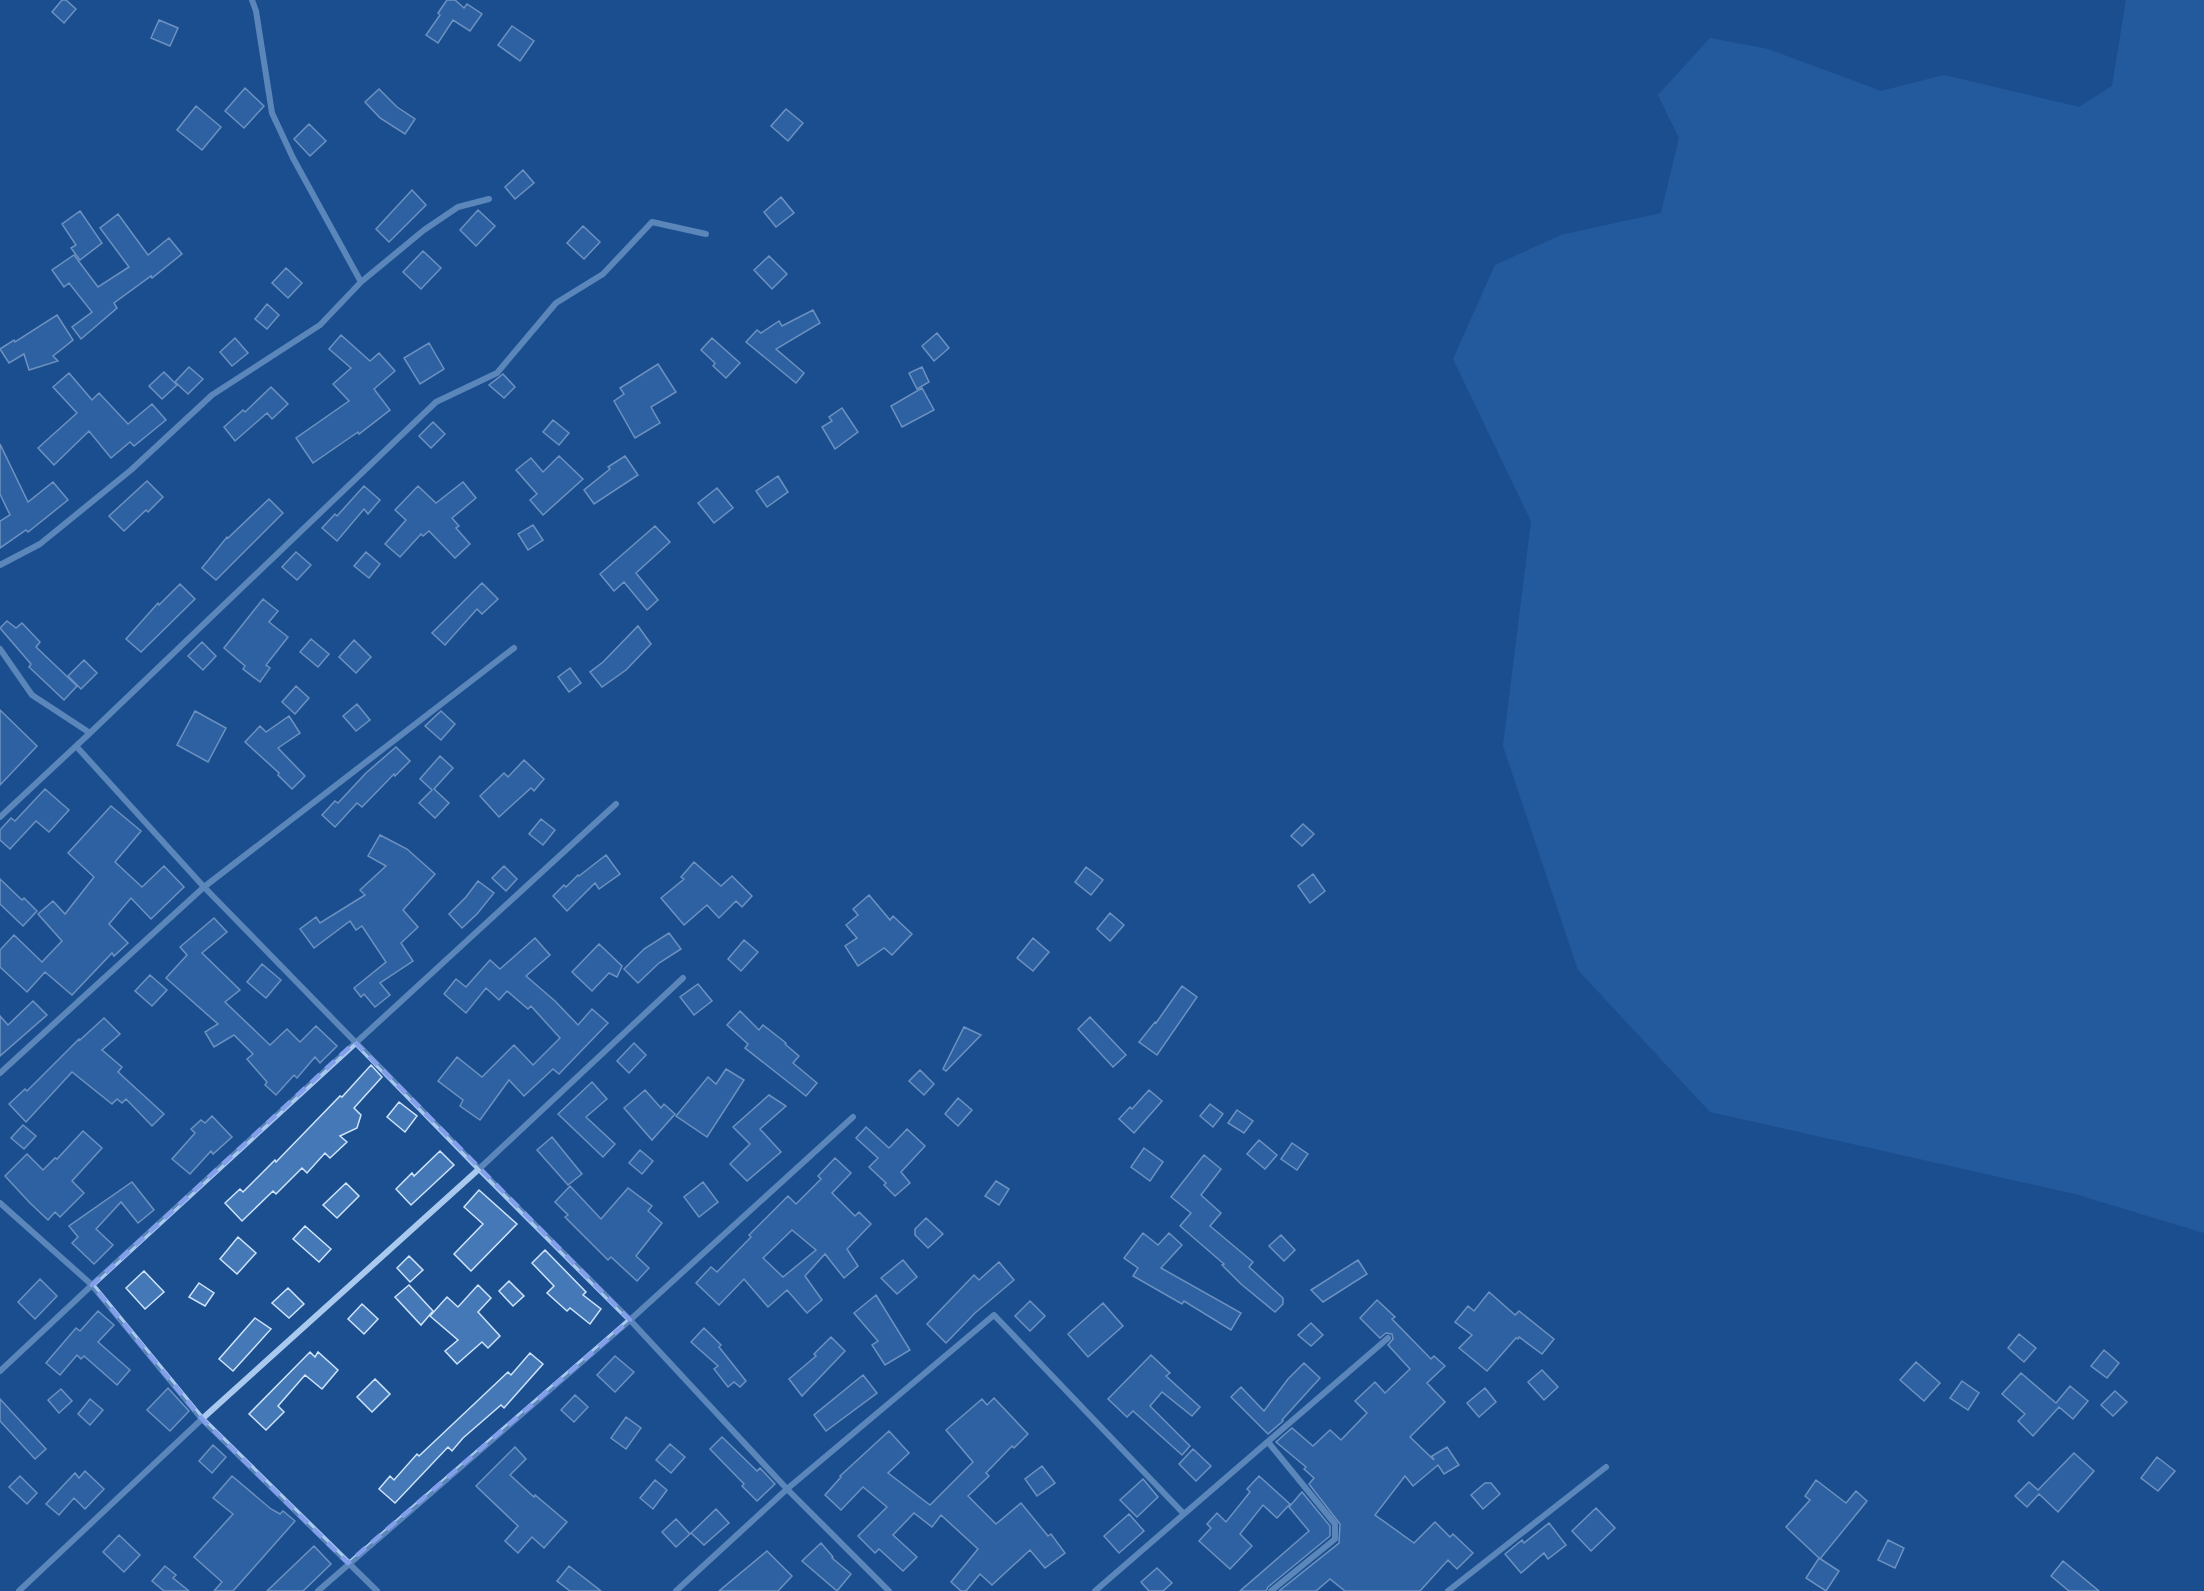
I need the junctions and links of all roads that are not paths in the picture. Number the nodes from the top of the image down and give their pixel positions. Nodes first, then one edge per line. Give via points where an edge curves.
1 (252, 0) edge
2 (489, 199) dead end
3 (706, 234) dead end
4 (361, 282) junction
5 (0, 565) edge
6 (514, 648) dead end
7 (0, 649) edge
8 (90, 733) junction
9 (76, 747) junction
10 (616, 804) dead end
11 (0, 817) edge
12 (204, 887) junction
13 (683, 978) dead end
14 (355, 1042) junction
15 (0, 1073) edge
16 (853, 1117) dead end
17 (479, 1169) junction
18 (0, 1203) edge
19 (92, 1285) junction
20 (630, 1320) junction
21 (1388, 1338) dead end
22 (0, 1371) edge
23 (202, 1419) junction
24 (1268, 1442) junction
25 (1606, 1467) dead end
26 (787, 1489) junction
27 (1184, 1514) junction
28 (348, 1563) junction
29 (19, 1591) edge
30 (318, 1591) edge
31 (377, 1591) edge
32 (676, 1591) edge
33 (889, 1591) edge
34 (1095, 1591) edge
35 (1271, 1591) edge
36 (1448, 1591) edge

1 - 4 street via 272,113
2 - 4 street via 458,207
3 - 8 street via 652,222 603,274 556,303 497,374 436,402
4 - 5 street via 320,325 212,394 131,470 40,544
6 - 12 street
7 - 8 street via 32,695
8 - 9 street
9 - 11 street
9 - 12 street
10 - 14 street
12 - 14 street
12 - 15 street
13 - 17 street
14 - 17 street
14 - 19 street
16 - 20 street
17 - 20 street
17 - 23 street
18 - 19 street
19 - 22 street
19 - 23 street
20 - 26 street
20 - 28 street
21 - 24 street
23 - 28 street
23 - 29 street
24 - 27 street
24 - 35 street via 1335,1524 1335,1539
25 - 36 street
26 - 27 street via 994,1315
26 - 32 street
26 - 33 street
27 - 34 street
28 - 30 street
28 - 31 street

